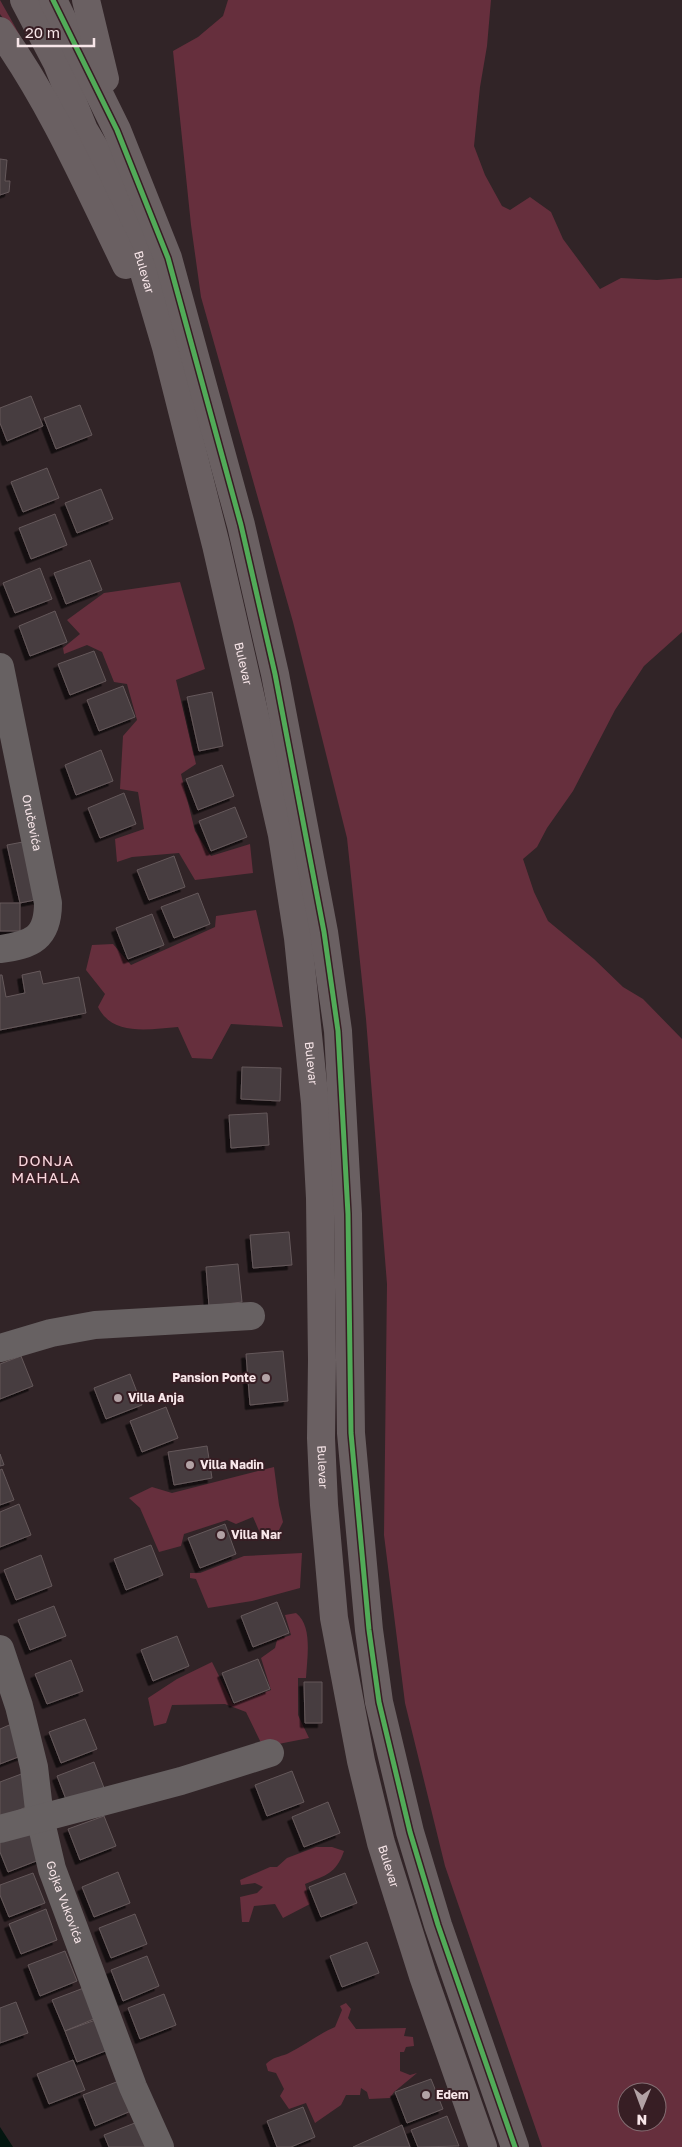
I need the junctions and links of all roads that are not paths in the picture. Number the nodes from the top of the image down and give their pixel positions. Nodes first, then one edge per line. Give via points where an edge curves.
1 (24, 0) edge
2 (53, 0) edge
3 (86, 0) edge
4 (0, 31) edge
5 (117, 130) junction
6 (166, 347) junction
7 (0, 667) edge
8 (0, 949) edge
9 (251, 1316) dead end
10 (0, 1348) edge
11 (0, 1648) edge
12 (270, 1753) dead end
13 (40, 1818) junction
14 (0, 1829) edge
15 (160, 2147) edge
16 (483, 2147) edge
17 (515, 2147) edge

1 - 6 main road, Bulevar via 57,62 84,130 136,242
2 - 5 main road
3 - 5 main road
4 - 6 main road via 26,68 74,154
5 - 17 main road via 168,258 241,525 276,674 324,932 338,1031 348,1214 351,1433 379,1702 412,1841
6 - 16 main road, Bulevar via 216,545 282,835 298,938 316,1112 320,1198 321,1438 334,1618 361,1761 381,1843
7 - 8 street, Oručevića via 48,903 48,919 37,938 16,947
9 - 10 street via 94,1325
11 - 13 street, Gojka Vukovića via 34,1767
12 - 13 street via 181,1781
13 - 14 street
13 - 15 street, Gojka Vukovića via 52,1869 133,2087

